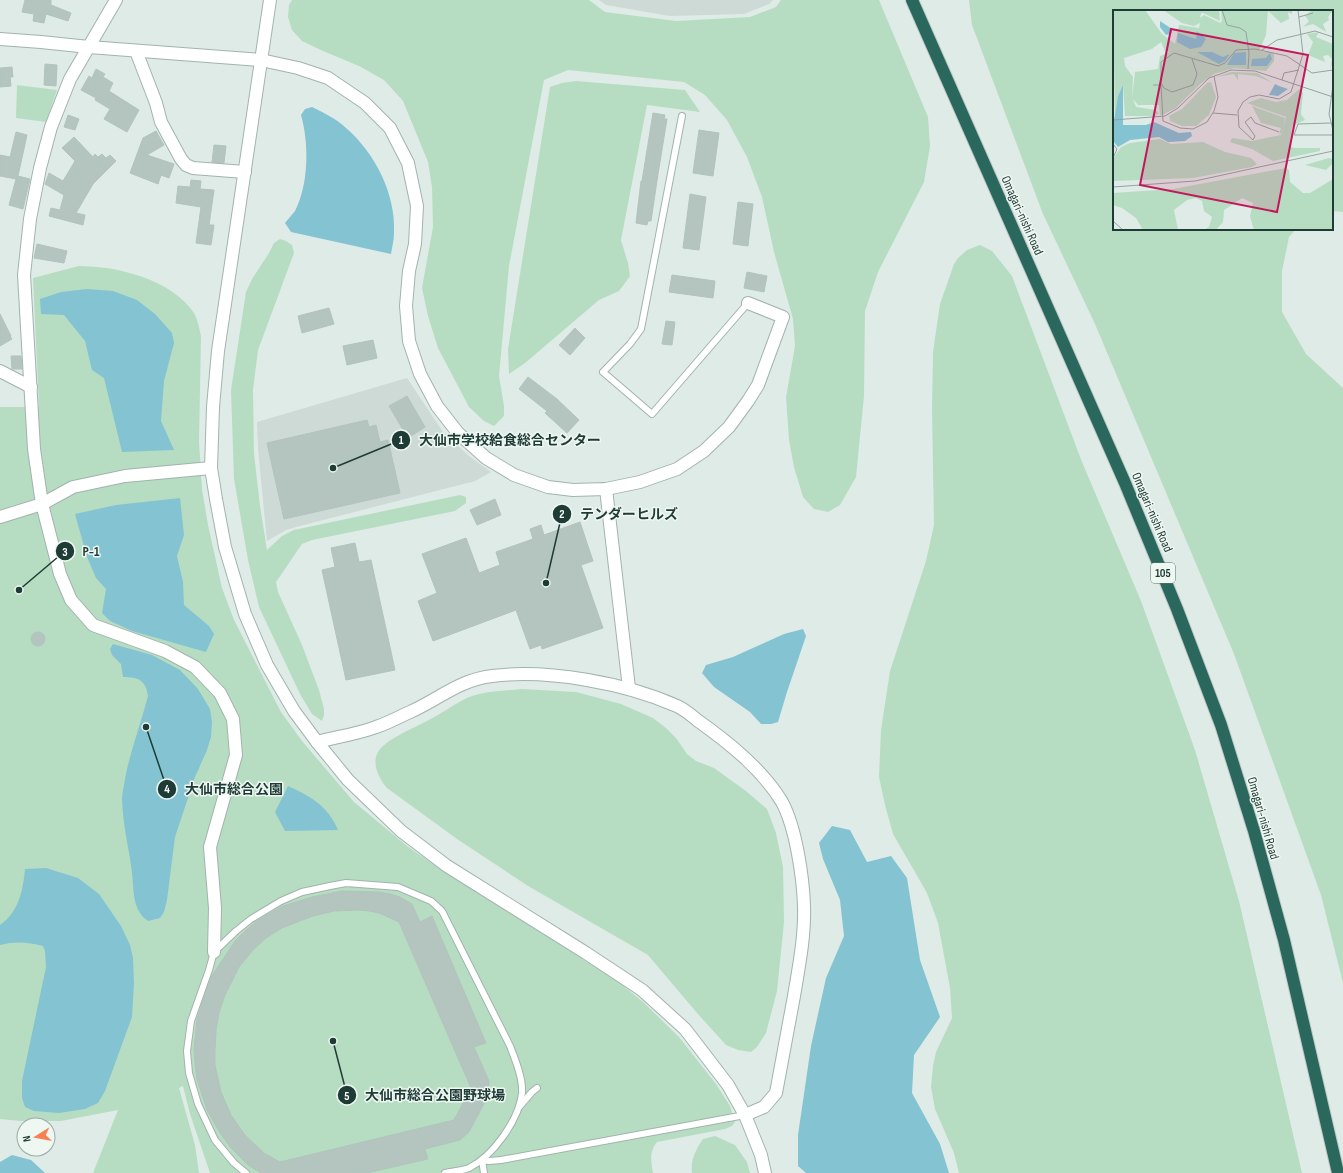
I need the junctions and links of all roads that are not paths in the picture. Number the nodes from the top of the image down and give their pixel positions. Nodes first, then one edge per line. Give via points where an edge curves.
1 (116, 0) edge
2 (270, 0) edge
3 (912, 0) edge
4 (0, 39) edge
5 (88, 47) junction
6 (136, 51) junction
7 (261, 60) junction
8 (682, 116) dead end
9 (245, 172) junction
10 (748, 303) joint
11 (0, 371) edge
12 (31, 387) junction
13 (211, 468) junction
14 (606, 489) junction
15 (42, 504) junction
16 (0, 518) edge
17 (629, 688) junction
18 (317, 742) junction
19 (214, 952) junction
20 (537, 1088) dead end
21 (519, 1107) junction
22 (745, 1115) junction
23 (482, 1160) junction
24 (246, 1173) edge
25 (445, 1173) edge
26 (484, 1173) edge
27 (765, 1173) edge
28 (1338, 1173) edge

1 - 5 street
2 - 7 street
3 - 28 highway, Omagari-nishi Road / 105 via 1125,482 1222,725 1282,933
4 - 5 street
5 - 6 street
5 - 12 street via 70,79 52,127 40,168 30,219 24,276
6 - 7 street
6 - 9 street via 156,102 160,122 186,165 193,168
7 - 9 street
7 - 14 street via 328,78 365,103 390,128 408,163 417,206 415,244 409,271 406,306 409,341 420,374 437,406 458,433 486,458 514,475 548,487 573,490
8 - 10 lane via 641,329 603,372 652,414
9 - 13 street via 218,351
10 - 14 street via 783,317 758,385 729,428 704,451 677,469 640,482
11 - 12 street
12 - 15 street via 34,448
13 - 15 street via 125,476 74,487
13 - 18 street via 225,548 245,614 267,665 294,711
14 - 17 street
15 - 16 street
15 - 19 street via 60,574 71,600 93,625 165,651 195,667 220,693 233,719 236,755 210,847 215,908
17 - 18 street via 542,675 492,676 462,683 375,728
17 - 22 street via 679,707 736,750 762,775 781,802 792,826 804,906 799,968 776,1093 764,1107
18 - 22 street via 348,780 418,844 447,866 642,990 685,1029 728,1085
19 - 21 lane via 251,919 302,892 346,883 398,887 431,901 442,911 452,929 510,1046 518,1066 522,1091
19 - 24 lane via 210,970 190,1022 187,1051 190,1073 198,1104 215,1140
20 - 21 lane
21 - 23 lane via 504,1135
22 - 23 lane via 501,1160
22 - 27 street via 761,1155
23 - 25 lane via 467,1168
23 - 26 lane

